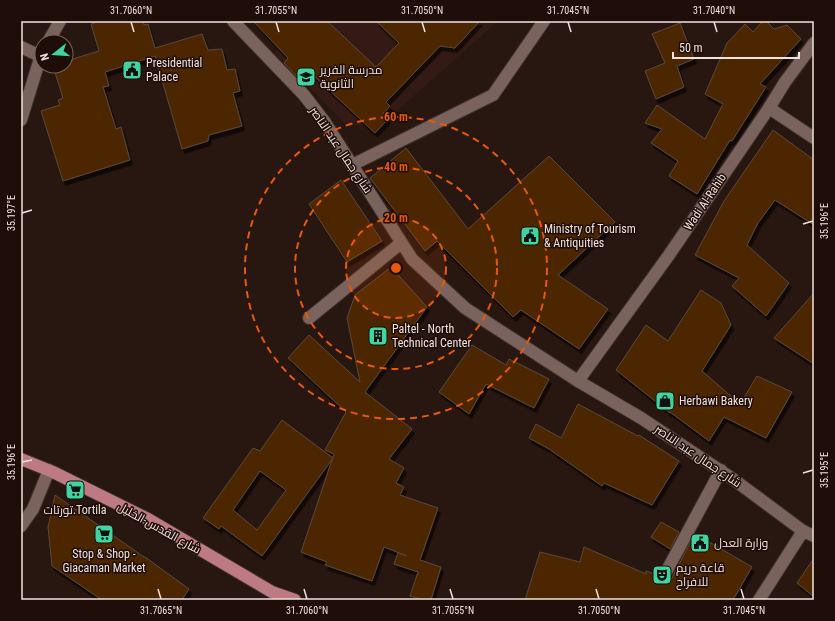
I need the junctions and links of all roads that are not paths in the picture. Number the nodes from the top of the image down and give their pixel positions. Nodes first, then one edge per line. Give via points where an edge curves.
1 (60, 21) edge
2 (233, 21) edge
3 (544, 21) edge
4 (53, 34) edge
5 (814, 43) edge
6 (21, 47) edge
7 (34, 52) edge
8 (35, 74) edge
9 (769, 108) junction
10 (21, 120) edge
11 (814, 138) edge
12 (352, 165) junction
13 (401, 243) junction
14 (308, 318) dead end
15 (578, 381) junction
16 (21, 459) edge
17 (49, 470) junction
18 (721, 470) junction
19 (21, 526) edge
20 (809, 534) edge
21 (665, 574) dead end
22 (270, 596) edge
23 (295, 600) edge
24 (759, 600) edge

1 - 4 street
2 - 12 street, شارع جمال عبد الناصر via 304,95
3 - 12 street via 493,95
5 - 9 street, Wadi Al-Rahib
6 - 7 street
8 - 10 street
9 - 11 street
9 - 15 street, Wadi Al-Rahib via 665,261
12 - 13 street, شارع جمال عبد الناصر
13 - 14 street
13 - 15 street, شارع جمال عبد الناصر via 412,260 464,308
15 - 18 street, شارع جمال عبد الناصر
16 - 17 main road, شارع القدس-الخليل
17 - 19 street via 33,508
17 - 22 main road, شارع القدس-الخليل via 148,519
18 - 20 street, شارع جمال عبد الناصر
18 - 21 street
20 - 24 street
22 - 23 main road, شارع القدس-الخليل

